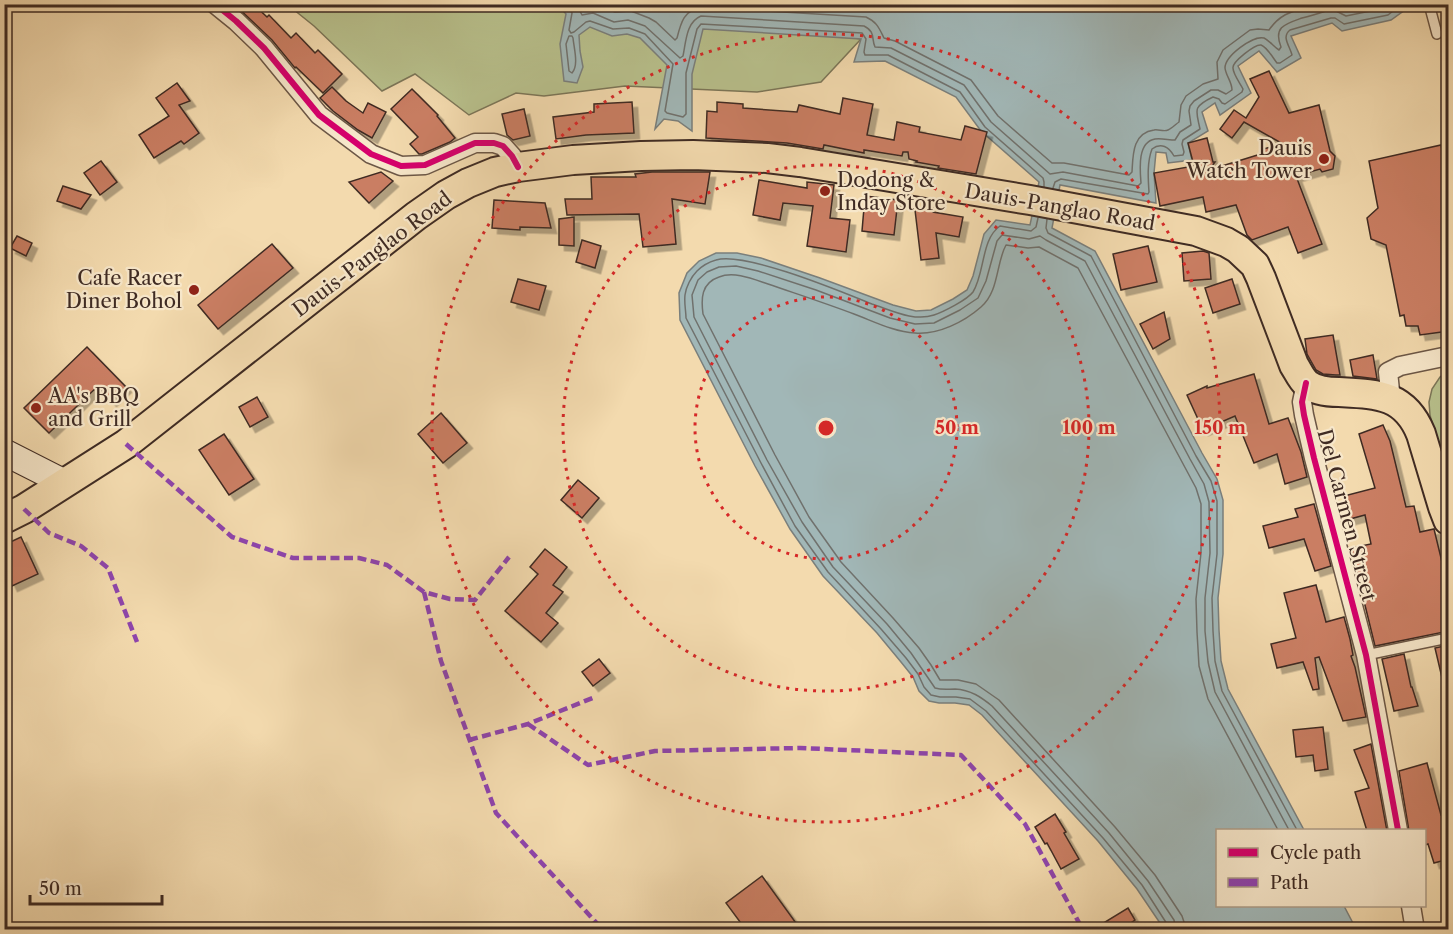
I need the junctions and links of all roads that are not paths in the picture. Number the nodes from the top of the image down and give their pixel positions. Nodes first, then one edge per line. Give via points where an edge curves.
1 (215, 4) edge
2 (1429, 4) edge
3 (1437, 34) dead end
4 (518, 167) junction
5 (1449, 356) edge
6 (1306, 383) junction
7 (1391, 400) junction
8 (4, 452) edge
9 (65, 483) junction
10 (4, 519) edge
11 (1449, 520) edge
12 (1449, 638) edge
13 (1366, 655) junction
14 (1398, 829) edge
15 (1411, 907) edge
16 (1415, 930) edge

1 - 4 street via 264,48 318,115 371,154 401,166 425,165 484,142 503,146
2 - 3 lane
4 - 6 main road, Dauis-Panglao Road via 641,156 731,155 800,162 1196,231 1238,249 1255,266 1294,364
4 - 9 main road, Dauis-Panglao Road via 495,172 446,195 126,444
5 - 7 street via 1388,372
6 - 7 main road via 1329,392 1372,394
6 - 13 street, Del Carmen Street via 1304,415
7 - 11 main road via 1417,423
8 - 9 main road
9 - 10 main road, Dauis-Panglao Road
12 - 13 lane
13 - 14 street, Del Carmen Street
15 - 16 street

